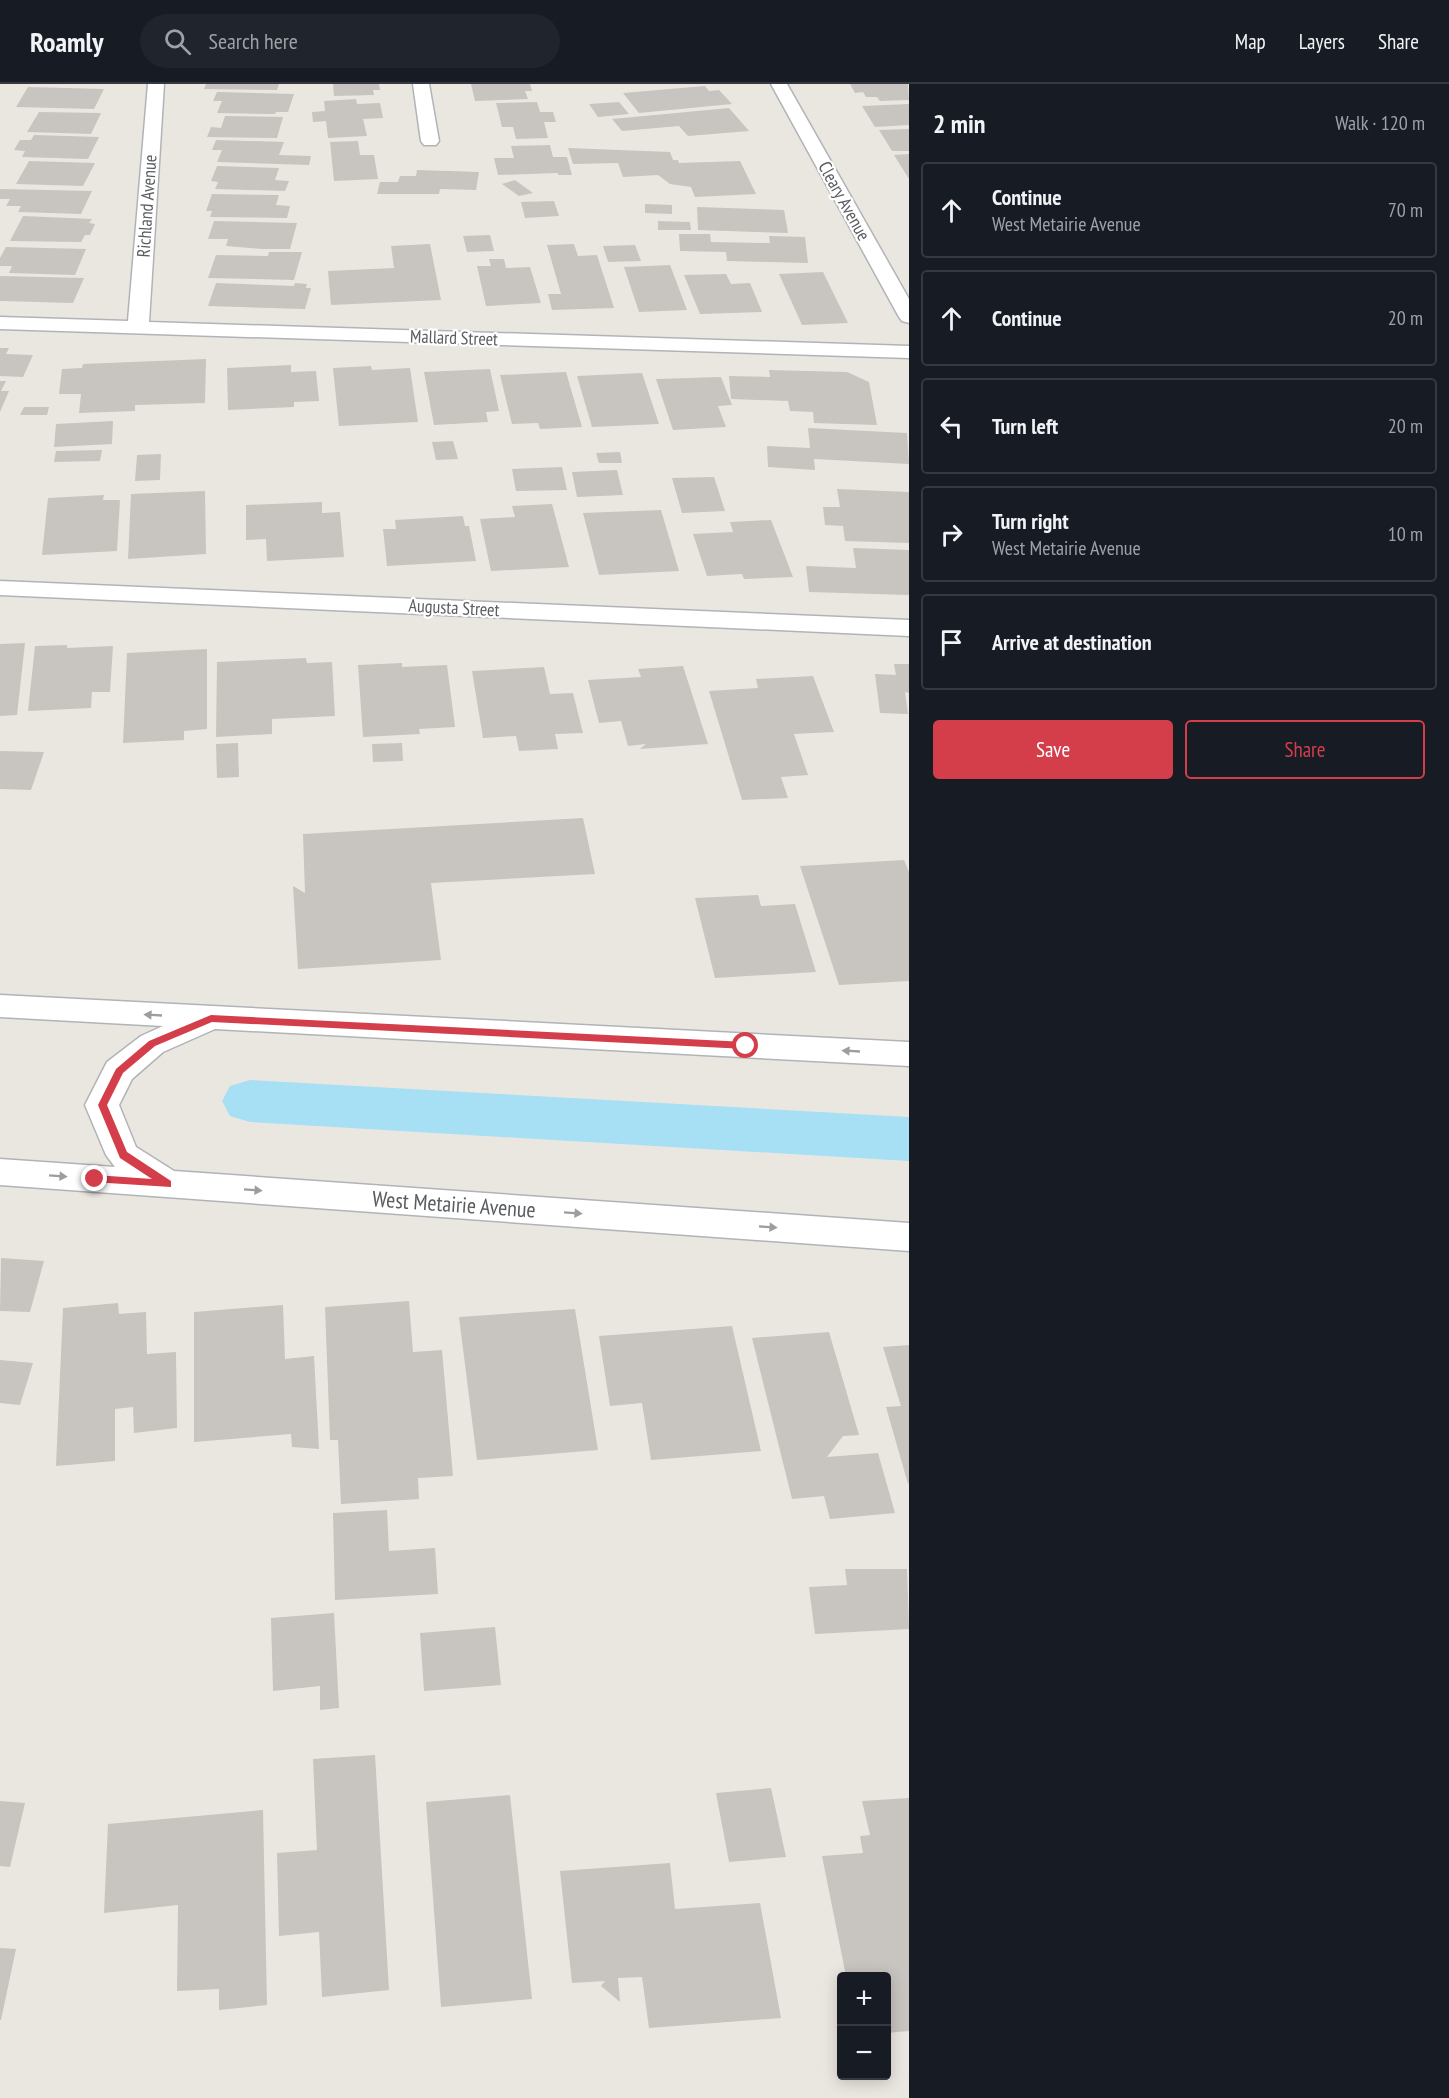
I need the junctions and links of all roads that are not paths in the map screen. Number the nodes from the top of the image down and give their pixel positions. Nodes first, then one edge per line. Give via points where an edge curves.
1 (156, 84) edge
2 (421, 84) edge
3 (779, 84) edge
4 (430, 141) dead end
5 (909, 317) edge
6 (0, 323) edge
7 (138, 329) junction
8 (909, 352) edge
9 (0, 588) edge
10 (909, 628) edge
11 (0, 1006) edge
12 (211, 1018) junction
13 (909, 1054) edge
14 (0, 1172) edge
15 (167, 1184) junction
16 (909, 1237) edge

1 - 7 street, Richland Avenue
2 - 4 street
3 - 5 street, Cleary Avenue
6 - 7 street, Mallard Street
7 - 8 street, Mallard Street
9 - 10 street, Augusta Street
12 -> 11 street
13 -> 12 street
12 - 15 street via 152,1044 119,1071 102,1105 123,1155
14 -> 15 street, West Metairie Avenue
15 -> 16 street, West Metairie Avenue

